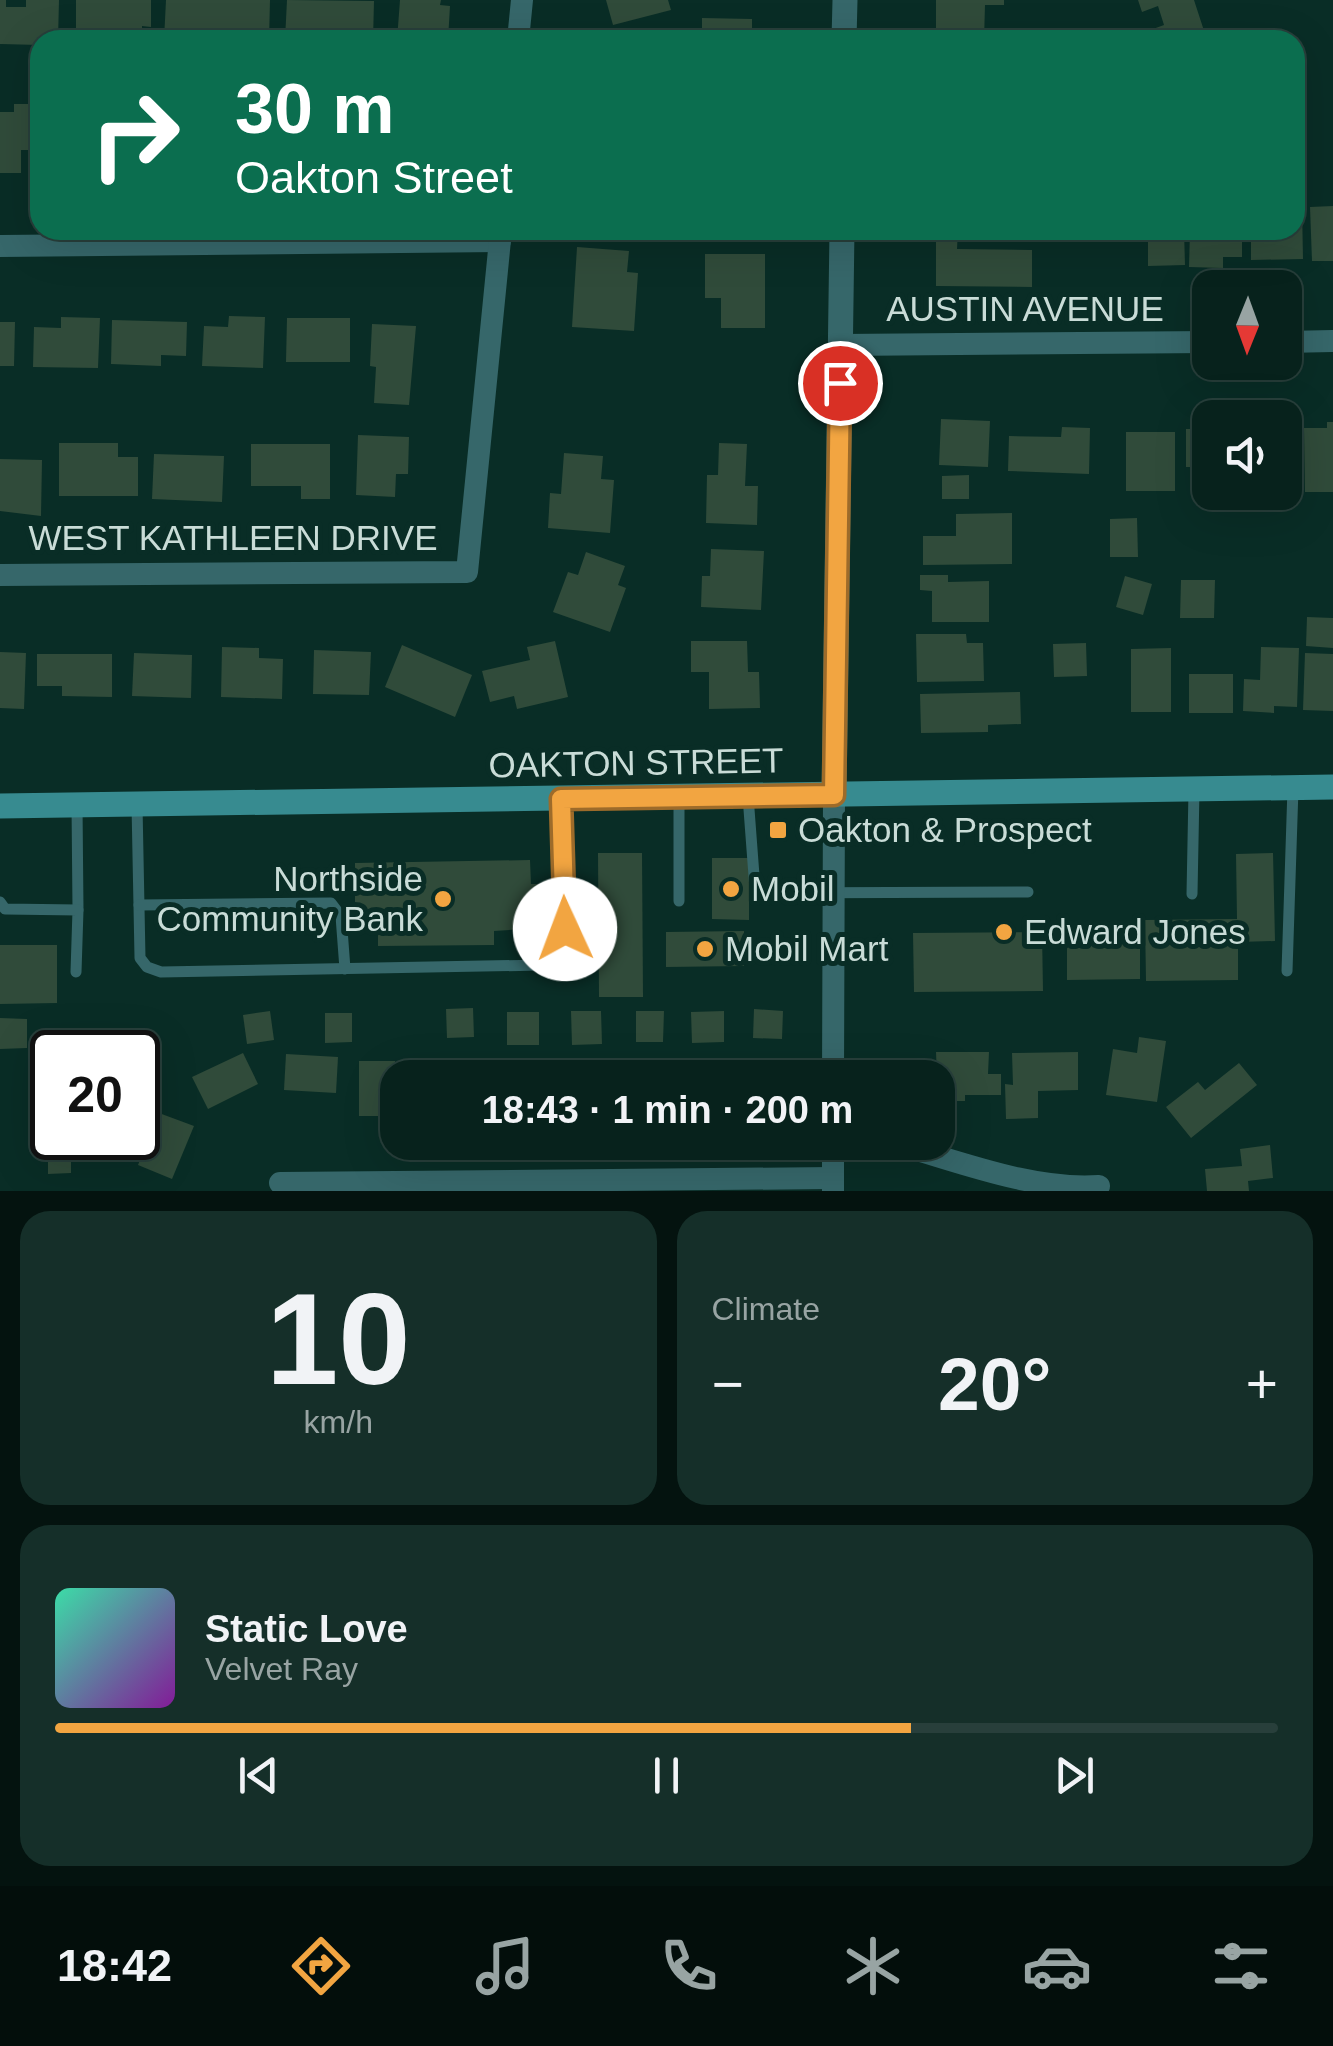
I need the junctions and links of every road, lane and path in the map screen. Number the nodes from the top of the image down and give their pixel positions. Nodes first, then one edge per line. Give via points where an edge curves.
1 (522, 0) edge
2 (844, 0) edge
3 (519, 30) edge
4 (844, 30) edge
5 (273, 240) edge
6 (500, 240) edge
7 (842, 240) edge
8 (0, 246) edge
9 (1333, 341) edge
10 (1192, 342) edge
11 (1302, 342) edge
12 (841, 346) junction
13 (0, 575) edge
14 (1333, 787) edge
15 (1293, 788) junction
16 (1194, 790) junction
17 (834, 795) junction
18 (748, 796) junction
19 (680, 797) junction
20 (561, 799) junction
21 (137, 804) junction
22 (78, 805) junction
23 (0, 806) edge
24 (1028, 892) dead end
25 (833, 894) junction
26 (1192, 894) dead end
27 (679, 901) dead end
28 (0, 902) edge
29 (139, 905) junction
30 (78, 910) junction
31 (344, 969) junction
32 (1287, 971) dead end
33 (76, 972) dead end
34 (833, 1060) edge
35 (954, 1160) edge
36 (280, 1183) dead end
37 (833, 1185) edge
38 (1099, 1186) dead end

1 - 3 street
2 - 4 street
5 - 8 street
6 - 13 street, WEST KATHLEEN DRIVE via 467,572
7 - 12 street
9 - 11 street
10 - 12 street, AUSTIN AVENUE
12 - 17 street
14 - 15 main road, OAKTON STREET
15 - 16 main road, OAKTON STREET
15 - 32 lane
16 - 17 main road, OAKTON STREET
16 - 26 lane
17 - 18 main road, OAKTON STREET
17 - 25 street
18 - 19 main road, OAKTON STREET
18 - 25 lane via 756,889
19 - 20 main road, OAKTON STREET
19 - 27 lane
20 - 21 main road, OAKTON STREET
20 - 31 lane via 565,929 552,959 543,965
21 - 22 main road, OAKTON STREET
21 - 29 lane
22 - 23 main road, OAKTON STREET
22 - 30 lane
24 - 25 lane
25 - 34 street
28 - 30 lane via 5,909
29 - 31 lane via 331,903 340,916
29 - 31 lane via 140,958 161,972
30 - 33 lane
35 - 38 street via 1046,1186
36 - 37 street

